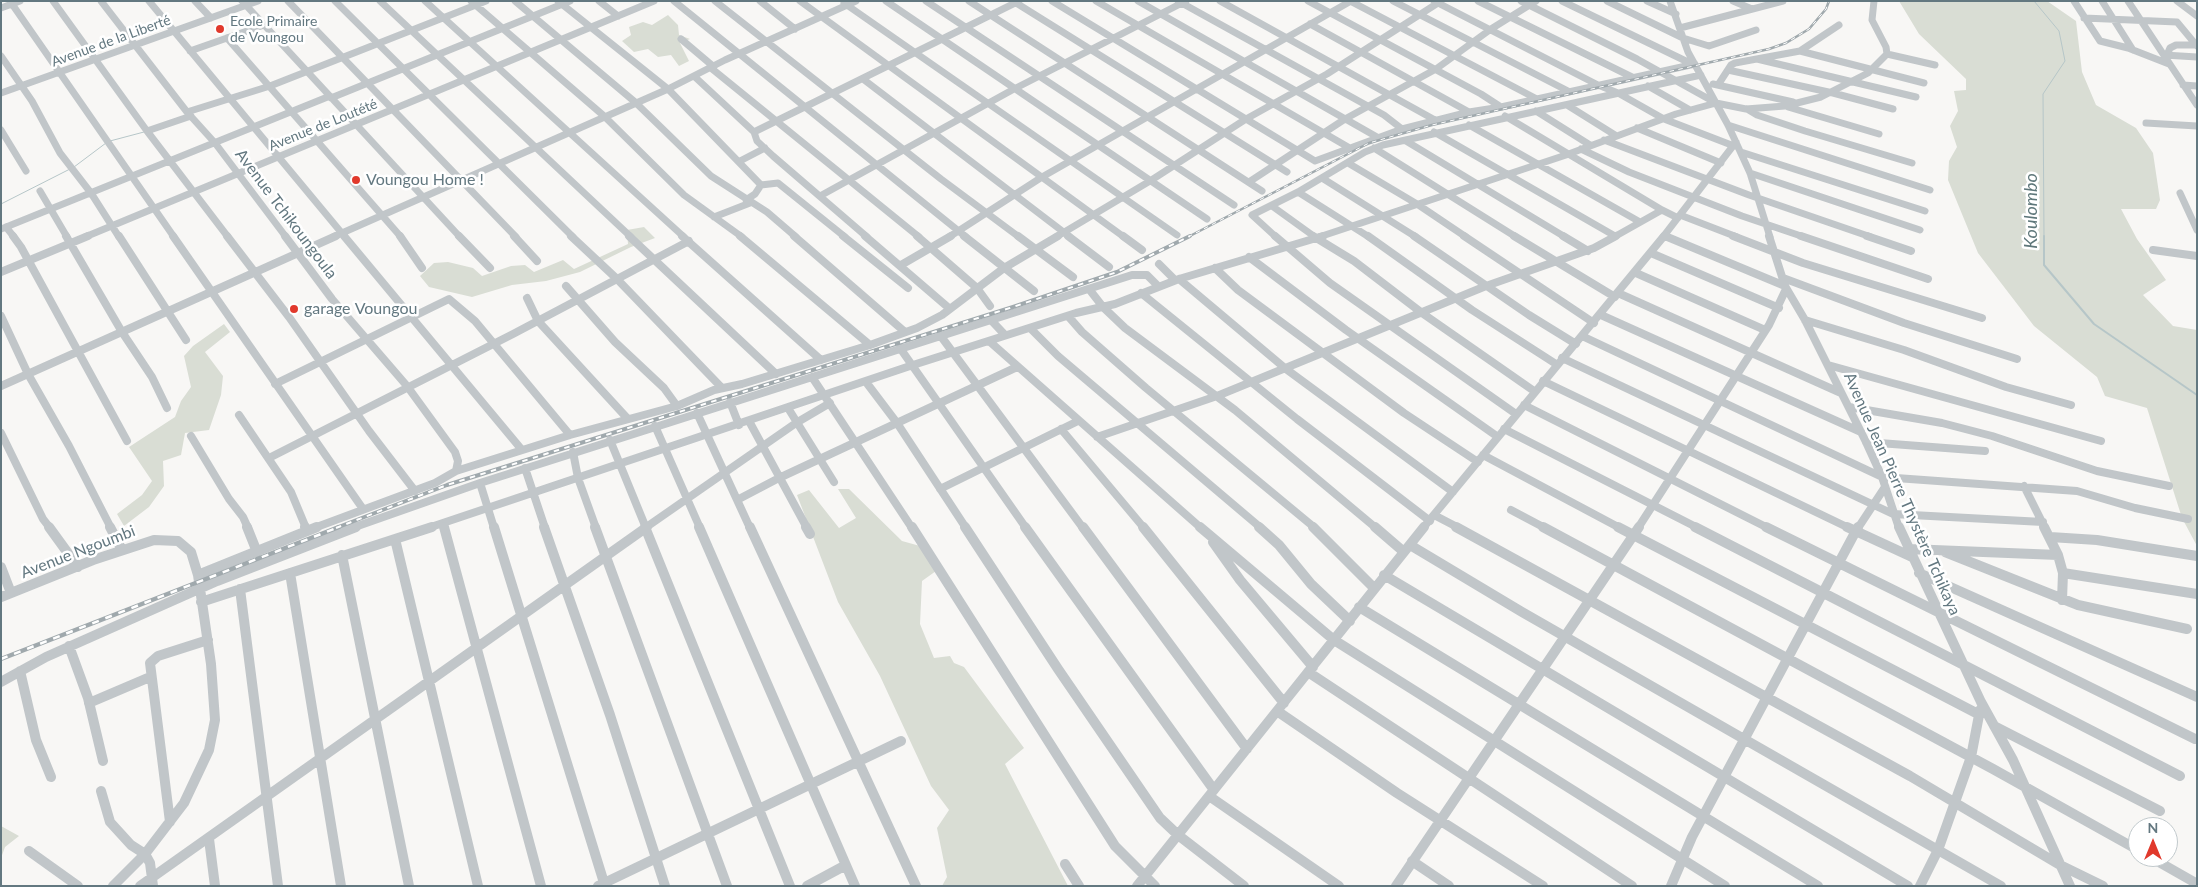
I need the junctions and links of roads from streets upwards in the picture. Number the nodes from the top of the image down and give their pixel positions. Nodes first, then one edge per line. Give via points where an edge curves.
1 (20, 1) edge
2 (53, 1) edge
3 (101, 1) edge
4 (149, 1) edge
5 (195, 1) edge
6 (258, 1) edge
7 (288, 1) edge
8 (335, 1) edge
9 (380, 1) edge
10 (425, 1) edge
11 (486, 1) edge
12 (515, 1) edge
13 (570, 1) edge
14 (600, 1) edge
15 (674, 1) edge
16 (715, 1) edge
17 (760, 1) edge
18 (800, 1) edge
19 (856, 1) edge
20 (886, 1) edge
21 (926, 1) edge
22 (969, 1) edge
23 (1052, 1) edge
24 (1096, 1) edge
25 (1138, 1) edge
26 (1220, 1) edge
27 (1308, 1) edge
28 (1350, 1) edge
29 (1393, 1) edge
30 (1478, 1) edge
31 (1521, 1) edge
32 (1562, 1) edge
33 (1606, 1) edge
34 (1646, 1) edge
35 (1670, 1) edge
36 (1733, 1) edge
37 (1874, 1) edge
38 (2074, 1) edge
39 (2102, 1) edge
40 (2128, 1) edge
41 (2177, 1) edge
42 (648, 2) edge
43 (1016, 2) edge
44 (1182, 2) edge
45 (1437, 2) edge
46 (1778, 2) edge
47 (244, 3) edge
48 (473, 3) edge
49 (560, 3) edge
50 (845, 3) edge
51 (1533, 3) edge
52 (12, 4) junction
53 (1, 8) edge
54 (1752, 10) junction
55 (1330, 13) junction
56 (1160, 14) junction
57 (1418, 14) junction
58 (1676, 14) junction
59 (990, 15) junction
60 (534, 16) junction
61 (618, 16) junction
62 (2197, 16) edge
63 (822, 17) junction
64 (211, 18) junction
65 (443, 18) junction
66 (1510, 18) junction
67 (2084, 18) junction
68 (2114, 20) junction
69 (2140, 21) junction
70 (1310, 24) junction
71 (264, 25) junction
72 (1839, 25) dead end
73 (1137, 26) junction
74 (965, 27) junction
75 (504, 28) junction
76 (590, 28) junction
77 (1399, 28) junction
78 (1680, 28) junction
79 (795, 29) junction
80 (1491, 29) junction
81 (410, 30) junction
82 (1756, 30) dead end
83 (174, 31) junction
84 (1287, 37) junction
85 (227, 38) junction
86 (1683, 38) junction
87 (682, 39) dead end
88 (941, 39) junction
89 (1112, 39) junction
90 (562, 40) junction
91 (471, 41) junction
92 (1380, 41) junction
93 (766, 42) junction
94 (1473, 42) junction
95 (377, 43) junction
96 (137, 45) junction
97 (2196, 45) edge
98 (1264, 49) junction
99 (1090, 50) junction
100 (2133, 50) junction
101 (190, 51) junction
102 (1800, 51) junction
103 (915, 52) junction
104 (1361, 52) junction
105 (532, 53) junction
106 (437, 54) junction
107 (1454, 54) junction
108 (1886, 54) junction
109 (738, 55) junction
110 (2165, 55) junction
111 (1, 56) edge
112 (343, 57) junction
113 (2197, 57) edge
114 (97, 59) junction
115 (1757, 59) junction
116 (1243, 61) junction
117 (1065, 63) junction
118 (1694, 64) junction
119 (2170, 64) junction
120 (1935, 65) dead end
121 (888, 66) junction
122 (1341, 66) junction
123 (499, 67) junction
124 (402, 68) junction
125 (713, 68) junction
126 (1436, 69) junction
127 (307, 70) junction
128 (1728, 70) junction
129 (1872, 70) junction
130 (59, 72) junction
131 (1657, 72) junction
132 (1220, 74) junction
133 (1701, 75) junction
134 (1040, 76) junction
135 (695, 77) junction
136 (1632, 77) junction
137 (862, 79) junction
138 (1318, 80) junction
139 (1672, 80) junction
140 (465, 81) junction
141 (1852, 81) junction
142 (368, 82) junction
143 (1415, 82) junction
144 (1705, 83) junction
145 (1924, 83) dead end
146 (1598, 85) junction
147 (2183, 85) junction
148 (22, 86) junction
149 (270, 86) junction
150 (1648, 86) junction
151 (1718, 86) junction
152 (2197, 86) edge
153 (1195, 88) junction
154 (668, 89) junction
155 (1014, 89) junction
156 (1295, 91) junction
157 (1568, 91) junction
158 (1, 93) edge
159 (832, 93) junction
160 (1618, 93) junction
161 (1833, 93) junction
162 (430, 95) junction
163 (1392, 95) junction
164 (330, 97) junction
165 (1535, 98) junction
166 (1916, 98) dead end
167 (229, 99) junction
168 (635, 102) junction
169 (1173, 102) junction
170 (989, 103) junction
171 (1716, 103) junction
172 (1798, 103) junction
173 (1271, 104) junction
174 (1567, 105) junction
175 (1785, 106) junction
176 (2197, 106) edge
177 (1501, 107) junction
178 (805, 108) junction
179 (1369, 108) junction
180 (1746, 109) junction
181 (1893, 109) dead end
182 (392, 110) junction
183 (1690, 110) junction
184 (1536, 111) junction
185 (292, 112) junction
186 (1469, 112) junction
187 (189, 114) junction
188 (604, 116) junction
189 (1505, 116) junction
190 (1148, 117) junction
191 (961, 118) junction
192 (1664, 118) junction
193 (1246, 119) junction
194 (1344, 119) junction
195 (1435, 120) junction
196 (776, 122) junction
197 (2146, 123) dead end
198 (355, 125) junction
199 (1469, 125) junction
200 (1728, 125) junction
201 (2197, 126) edge
202 (255, 127) junction
203 (1402, 128) junction
204 (1637, 128) junction
205 (1, 130) edge
206 (147, 131) junction
207 (570, 132) junction
208 (754, 132) junction
209 (1123, 132) junction
210 (1434, 132) junction
211 (1224, 133) junction
212 (1321, 133) junction
213 (933, 134) junction
214 (1879, 134) dead end
215 (1615, 135) junction
216 (1377, 137) junction
217 (1604, 140) junction
218 (316, 141) junction
219 (1406, 141) junction
220 (215, 143) junction
221 (1590, 145) junction
222 (1098, 146) junction
223 (535, 147) junction
224 (1348, 147) junction
225 (1737, 147) junction
226 (765, 148) junction
227 (1374, 148) junction
228 (903, 149) junction
229 (1581, 149) junction
230 (1197, 150) junction
231 (1298, 151) junction
232 (1566, 154) junction
233 (279, 157) junction
234 (170, 161) junction
235 (740, 161) junction
236 (1070, 161) junction
237 (499, 163) junction
238 (1348, 163) junction
239 (1721, 163) junction
240 (1912, 163) dead end
241 (1174, 164) junction
242 (1536, 164) junction
243 (874, 165) junction
244 (1276, 165) junction
245 (26, 171) dead end
246 (1287, 172) dead end
247 (1750, 173) junction
248 (238, 174) junction
249 (1506, 174) junction
250 (132, 177) junction
251 (1042, 177) junction
252 (1322, 178) junction
253 (1708, 179) junction
254 (462, 180) junction
255 (847, 181) junction
256 (1150, 181) junction
257 (1249, 182) junction
258 (1476, 184) junction
259 (761, 185) junction
260 (1930, 190) dead end
261 (40, 191) dead end
262 (1262, 191) dead end
263 (194, 192) junction
264 (1298, 192) junction
265 (91, 193) junction
266 (2180, 193) dead end
267 (1014, 195) junction
268 (1446, 195) junction
269 (820, 196) junction
270 (422, 197) junction
271 (1122, 197) junction
272 (1694, 197) junction
273 (1758, 198) junction
274 (748, 201) junction
275 (1417, 204) junction
276 (1234, 205) dead end
277 (1272, 206) junction
278 (154, 208) junction
279 (49, 210) junction
280 (1662, 210) junction
281 (1925, 211) dead end
282 (382, 214) junction
283 (987, 214) junction
284 (1094, 214) junction
285 (1384, 215) junction
286 (1679, 217) junction
287 (714, 218) junction
288 (1207, 219) dead end
289 (1640, 222) junction
290 (1765, 224) junction
291 (112, 225) junction
292 (1352, 226) junction
293 (4, 228) edge
294 (1920, 230) dead end
295 (2197, 230) edge
296 (343, 232) junction
297 (958, 232) junction
298 (1065, 232) junction
299 (1177, 235) dead end
300 (1616, 236) junction
301 (1664, 236) junction
302 (1316, 238) junction
303 (689, 241) junction
304 (70, 243) junction
305 (1286, 246) junction
306 (932, 248) junction
307 (1036, 249) junction
308 (1142, 250) dead end
309 (2153, 250) dead end
310 (1588, 251) junction
311 (1911, 251) dead end
312 (298, 252) junction
313 (1651, 253) junction
314 (1774, 253) junction
315 (2197, 256) edge
316 (1249, 257) junction
317 (653, 260) junction
318 (28, 261) junction
319 (537, 261) dead end
320 (1556, 262) junction
321 (1160, 264) dead end
322 (901, 265) junction
323 (1109, 266) dead end
324 (422, 268) dead end
325 (490, 268) dead end
326 (1004, 268) junction
327 (1215, 268) junction
328 (1, 272) edge
329 (254, 272) junction
330 (1519, 274) junction
331 (1636, 274) junction
332 (1073, 277) dead end
333 (617, 279) junction
334 (1928, 279) dead end
335 (1177, 280) junction
336 (1785, 284) junction
337 (566, 286) dead end
338 (1158, 286) junction
339 (1486, 286) junction
340 (908, 288) dead end
341 (977, 288) junction
342 (1089, 289) junction
343 (213, 291) junction
344 (1034, 292) dead end
345 (1141, 293) junction
346 (1617, 295) junction
347 (527, 298) dead end
348 (1456, 298) junction
349 (578, 299) junction
350 (990, 306) dead end
351 (1103, 307) junction
352 (1779, 308) junction
353 (950, 309) junction
354 (169, 311) junction
355 (1422, 313) junction
356 (1601, 315) junction
357 (1, 316) edge
358 (412, 316) junction
359 (1068, 316) junction
360 (1982, 318) dead end
361 (990, 319) junction
362 (1805, 320) junction
363 (538, 321) junction
364 (1594, 323) junction
365 (1392, 325) junction
366 (1030, 328) junction
367 (1766, 330) junction
368 (122, 332) junction
369 (905, 332) junction
370 (940, 335) junction
371 (1005, 336) junction
372 (366, 338) junction
373 (1359, 339) junction
374 (186, 340) dead end
375 (1579, 340) junction
376 (989, 341) junction
377 (494, 344) junction
378 (870, 346) junction
379 (900, 348) junction
380 (77, 352) junction
381 (954, 352) junction
382 (1324, 354) junction
383 (1750, 354) junction
384 (821, 360) junction
385 (2017, 360) dead end
386 (1559, 361) junction
387 (319, 362) junction
388 (450, 365) junction
389 (913, 365) junction
390 (1828, 365) junction
391 (1016, 366) junction
392 (1286, 368) junction
393 (28, 374) junction
394 (776, 374) junction
395 (1737, 376) junction
396 (812, 377) junction
397 (1542, 381) junction
398 (866, 382) junction
399 (1252, 382) junction
400 (275, 384) junction
401 (979, 385) junction
402 (1, 386) edge
403 (407, 386) junction
404 (722, 388) junction
405 (1534, 391) junction
406 (1841, 393) junction
407 (1217, 396) junction
408 (827, 399) junction
409 (1720, 400) junction
410 (730, 402) junction
411 (937, 405) junction
412 (1524, 405) junction
413 (2071, 405) dead end
414 (678, 406) junction
415 (1849, 407) junction
416 (167, 408) dead end
417 (788, 408) junction
418 (356, 412) junction
419 (697, 412) junction
420 (1174, 412) junction
421 (1516, 414) junction
422 (239, 416) dead end
423 (627, 418) junction
424 (1078, 421) junction
425 (749, 422) junction
426 (796, 423) junction
427 (1139, 423) junction
428 (897, 424) junction
429 (739, 425) junction
430 (1704, 425) junction
431 (655, 426) junction
432 (1062, 429) junction
433 (1, 432) edge
434 (1861, 432) junction
435 (1501, 433) junction
436 (313, 435) junction
437 (570, 435) junction
438 (191, 436) dead end
439 (707, 436) junction
440 (1098, 437) junction
441 (610, 440) junction
442 (127, 441) dead end
443 (857, 441) junction
444 (2101, 441) dead end
445 (1866, 442) junction
446 (1024, 447) junction
447 (762, 448) junction
448 (522, 450) junction
449 (664, 450) junction
450 (1688, 451) junction
451 (1985, 451) dead end
452 (573, 452) junction
453 (269, 458) junction
454 (819, 459) junction
455 (1480, 459) junction
456 (620, 464) junction
457 (525, 468) junction
458 (982, 468) junction
459 (456, 471) junction
460 (724, 474) junction
461 (578, 478) junction
462 (779, 478) junction
463 (1670, 478) junction
464 (834, 482) dead end
465 (1883, 482) junction
466 (480, 483) junction
467 (2024, 486) junction
468 (2169, 486) dead end
469 (940, 489) junction
470 (415, 491) junction
471 (1453, 492) junction
472 (533, 494) junction
473 (686, 500) junction
474 (737, 500) junction
475 (1871, 505) junction
476 (1652, 506) junction
477 (363, 509) junction
478 (487, 509) junction
479 (1511, 510) dead end
480 (1893, 514) junction
481 (1432, 518) junction
482 (2188, 519) dead end
483 (2043, 522) junction
484 (443, 524) junction
485 (646, 528) junction
486 (307, 531) junction
487 (1855, 532) junction
488 (1207, 533) junction
489 (810, 534) dead end
490 (1635, 535) junction
491 (2050, 537) junction
492 (394, 539) junction
493 (1407, 549) junction
494 (122, 550) junction
495 (257, 552) junction
496 (1945, 552) junction
497 (1911, 553) junction
498 (2058, 555) junction
499 (342, 556) junction
500 (2197, 556) edge
501 (606, 558) junction
502 (1840, 564) junction
503 (1, 567) edge
504 (78, 567) junction
505 (1614, 567) junction
506 (290, 573) junction
507 (1919, 573) junction
508 (2063, 573) junction
509 (1384, 575) junction
510 (198, 582) junction
511 (564, 588) junction
512 (1374, 588) junction
513 (240, 589) junction
514 (11, 594) junction
515 (1822, 594) junction
516 (2197, 594) edge
517 (1, 597) edge
518 (1589, 600) junction
519 (2062, 600) junction
520 (201, 602) junction
521 (1359, 607) junction
522 (1938, 613) junction
523 (523, 616) junction
524 (1350, 621) junction
525 (1804, 625) junction
526 (2187, 629) dead end
527 (1564, 636) junction
528 (208, 640) junction
529 (1334, 640) junction
530 (69, 646) junction
531 (476, 650) junction
532 (1786, 659) junction
533 (1965, 667) junction
534 (1311, 670) junction
535 (1544, 670) junction
536 (20, 671) junction
537 (150, 677) junction
538 (1, 682) edge
539 (430, 683) junction
540 (2197, 697) edge
541 (1766, 698) junction
542 (1981, 702) junction
543 (89, 703) junction
544 (1519, 705) junction
545 (1281, 707) junction
546 (1980, 715) junction
547 (375, 720) junction
548 (1994, 726) junction
549 (1746, 739) junction
550 (2195, 739) dead end
551 (900, 741) dead end
552 (1494, 742) junction
553 (1247, 749) junction
554 (1971, 757) junction
555 (322, 759) junction
556 (103, 761) dead end
557 (860, 761) junction
558 (2180, 776) dead end
559 (51, 777) dead end
560 (1724, 777) junction
561 (1469, 778) junction
562 (810, 784) junction
563 (2025, 787) junction
564 (101, 791) dead end
565 (1211, 793) junction
566 (266, 797) junction
567 (1955, 803) junction
568 (760, 807) junction
569 (2160, 811) dead end
570 (1703, 816) junction
571 (1440, 819) junction
572 (170, 822) junction
573 (706, 833) junction
574 (1178, 835) junction
575 (209, 839) junction
576 (2128, 844) edge
577 (1938, 850) junction
578 (29, 852) dead end
579 (145, 854) junction
580 (655, 858) junction
581 (1683, 859) junction
582 (1412, 861) junction
583 (1065, 864) dead end
584 (846, 865) junction
585 (2060, 865) junction
586 (2168, 867) edge
587 (1140, 881) edge
588 (153, 882) edge
589 (2194, 882) dead end
590 (602, 885) edge
591 (78, 886) edge
592 (114, 886) edge
593 (140, 886) edge
594 (215, 886) edge
595 (278, 886) edge
596 (341, 886) edge
597 (409, 886) edge
598 (478, 886) edge
599 (541, 886) edge
600 (665, 886) edge
601 (727, 886) edge
602 (790, 886) edge
603 (807, 886) edge
604 (855, 886) edge
605 (916, 886) edge
606 (1079, 886) edge
607 (1155, 886) edge
608 (1244, 886) edge
609 (1339, 886) edge
610 (1396, 886) edge
611 (1449, 886) edge
612 (1543, 886) edge
613 (1632, 886) edge
614 (1671, 886) edge
615 (1725, 886) edge
616 (1818, 886) edge
617 (1908, 886) edge
618 (1920, 886) edge
619 (2001, 886) edge
620 (2070, 886) edge
621 (2103, 886) edge

1 - 52 street
2 - 114 street
3 - 96 street, Avenue Tchikoungoula
4 - 83 street
5 - 64 street
6 - 47 street, Avenue de la Liberté
7 - 112 street
8 - 95 street
9 - 81 street
10 - 65 street
11 - 48 street
12 - 60 street
13 - 49 street
14 - 61 street
15 - 109 street
16 - 93 street
17 - 79 street
18 - 63 street
19 - 50 street
20 - 88 street
21 - 74 street
22 - 59 street
23 - 89 street
24 - 73 street
25 - 56 street
26 - 84 street
27 - 55 street
28 - 55 street
28 - 77 street
29 - 57 street
30 - 66 street
31 - 51 street
32 - 118 street
33 - 86 street
34 - 58 street
35 - 58 street, Avenue Jean Pierre Thystère Tchikaya
36 - 54 street
37 - 108 street via 1872,20
38 - 67 street
39 - 68 street
40 - 69 street
41 - 62 street
42 - 61 street, Avenue de Loutété
43 - 59 street
43 - 99 street
44 - 56 street
44 - 98 street
45 - 57 street
45 - 80 street
46 - 54 street
47 - 64 street, Avenue de la Liberté
47 - 71 street
48 - 65 street
48 - 75 street
49 - 60 street
49 - 76 street
50 - 63 street
50 - 103 street
51 - 66 street
51 - 131 street
52 - 53 street
52 - 130 street
54 - 78 street
55 - 70 street
55 - 92 street
56 - 73 street
56 - 116 street
57 - 77 street
57 - 94 street
58 - 78 street, Avenue Jean Pierre Thystère Tchikaya
59 - 74 street
59 - 117 street
60 - 75 street
60 - 90 street
61 - 76 street, Avenue de Loutété
63 - 79 street
63 - 121 street
64 - 83 street, Avenue de la Liberté
65 - 81 street
65 - 91 street
66 - 80 street
66 - 136 street
67 - 68 street
67 - 100 street via 2100,41
68 - 69 street
68 - 100 street
69 - 97 street via 2179,23
69 - 110 street
70 - 84 street
70 - 104 street
71 - 85 street
71 - 127 street
72 - 102 street
73 - 89 street
73 - 132 street
74 - 88 street
74 - 134 street
75 - 91 street
75 - 105 street
76 - 90 street, Avenue de Loutété
76 - 154 street
77 - 92 street
77 - 107 street
78 - 86 street, Avenue Jean Pierre Thystère Tchikaya
79 - 93 street
80 - 94 street
80 - 146 street
81 - 95 street
81 - 106 street
82 - 86 street via 1711,47
83 - 96 street, Avenue de la Liberté
83 - 101 street
84 - 98 street
84 - 122 street
85 - 101 street
85 - 149 street
86 - 118 street, Avenue Jean Pierre Thystère Tchikaya
87 - 125 street
88 - 103 street
88 - 155 street
89 - 99 street
89 - 153 street
90 - 105 street, Avenue de Loutété
90 - 168 street
91 - 106 street
91 - 123 street
92 - 104 street
92 - 126 street
93 - 109 street
93 - 159 street
94 - 107 street
94 - 157 street
95 - 112 street
95 - 124 street
96 - 114 street, Avenue de la Liberté
96 - 187 street, Avenue Tchikoungoula
97 - 110 street via 2176,45
98 - 116 street
98 - 138 street
99 - 117 street
99 - 169 street
100 - 119 street
101 - 167 street
102 - 115 street
102 - 129 street
103 - 121 street
103 - 170 street
104 - 122 street
104 - 143 street
105 - 123 street, Avenue de Loutété
105 - 188 street
106 - 124 street
106 - 140 street
107 - 126 street
107 - 165 street
108 - 120 street
108 - 129 street
109 - 125 street
109 - 178 street
110 - 113 street
110 - 119 street
111 - 148 street
112 - 127 street
112 - 142 street
114 - 130 street, Avenue de la Liberté
114 - 206 street
115 - 128 street via 1735,63
115 - 141 street
116 - 132 street
116 - 156 street
117 - 134 street
117 - 190 street
118 - 131 street
118 - 133 street, Avenue Jean Pierre Thystère Tchikaya
119 - 147 street
121 - 137 street
121 - 191 street
122 - 138 street
122 - 163 street
123 - 140 street, Avenue de Loutété
123 - 207 street
124 - 142 street
124 - 162 street
125 - 135 street
125 - 196 street
126 - 143 street
126 - 177 street
127 - 149 street
127 - 164 street
128 - 151 street
128 - 161 street
129 - 141 street
129 - 145 street
130 - 148 street, Avenue de la Liberté
130 - 250 street
131 - 136 street
131 - 139 street
132 - 153 street
132 - 173 street
133 - 139 street
133 - 144 street, Avenue Jean Pierre Thystère Tchikaya
134 - 155 street
134 - 209 street
135 - 154 street
135 - 208 street
136 - 146 street
137 - 159 street
137 - 213 street
138 - 156 street
138 - 179 street
139 - 150 street
139 - 171 street
140 - 162 street, Avenue de Loutété
140 - 223 street
141 - 161 street
141 - 166 street
142 - 164 street
142 - 182 street
143 - 163 street
143 - 186 street
144 - 151 street
144 - 171 street, Avenue Jean Pierre Thystère Tchikaya
146 - 157 street
146 - 160 street
147 - 152 street
147 - 176 street
148 - 158 street, Avenue de la Liberté
148 - 265 street via 60,153
149 - 167 street
149 - 185 street
150 - 160 street
150 - 183 street
151 - 172 street
153 - 169 street
153 - 193 street
154 - 168 street
154 - 235 street
155 - 170 street
155 - 222 street
156 - 173 street
156 - 194 street
157 - 165 street
159 - 178 street
159 - 228 street
160 - 174 street
160 - 192 street
161 - 172 street
161 - 181 street
162 - 182 street, Avenue de Loutété
162 - 237 street
163 - 179 street
163 - 195 street
164 - 185 street
164 - 198 street
165 - 177 street
167 - 187 street
167 - 202 street
168 - 188 street
168 - 274 street via 698,164
169 - 190 street
169 - 211 street
170 - 191 street
170 - 236 street
171 - 180 street
171 - 183 street
171 - 200 street, Avenue Jean Pierre Thystère Tchikaya
172 - 175 street
173 - 193 street
173 - 212 street
174 - 184 street
174 - 215 street
175 - 180 street
175 - 214 street
177 - 186 street
178 - 196 street
178 - 243 street
179 - 194 street
179 - 203 street
180 - 240 street via 1805,131
182 - 198 street, Avenue de Loutété
182 - 254 street
183 - 192 street
184 - 189 street
184 - 221 street
185 - 202 street
185 - 218 street
186 - 195 street
187 - 206 street
187 - 220 street, Avenue Tchikoungoula
188 - 207 street
188 - 287 street via 667,179
189 - 199 street
189 - 232 street
190 - 209 street
190 - 230 street
191 - 213 street
191 - 251 street
192 - 204 street
192 - 225 street
193 - 211 street
193 - 231 street
194 - 212 street
194 - 216 street
195 - 203 street
196 - 208 street
196 - 255 street
197 - 201 street
198 - 218 street, Avenue de Loutété
198 - 270 street
199 - 210 street
199 - 242 street
200 - 225 street, Avenue Jean Pierre Thystère Tchikaya
200 - 260 street
202 - 220 street
202 - 233 street
203 - 216 street
204 - 215 street
204 - 239 street
205 - 245 street
206 - 234 street
207 - 223 street
207 - 303 street
208 - 226 street via 757,141
209 - 222 street
209 - 241 street
210 - 219 street
210 - 249 street
211 - 230 street
211 - 244 street
212 - 224 street
212 - 231 street
213 - 228 street
213 - 267 street
215 - 217 street
216 - 224 street
217 - 221 street
217 - 253 street
218 - 233 street, Avenue de Loutété
218 - 282 street
219 - 227 street
219 - 258 street
220 - 234 street
220 - 248 street, Avenue Tchikoungoula
221 - 229 street
222 - 236 street
222 - 256 street
223 - 237 street
223 - 317 street
224 - 231 street via 1317,162
225 - 239 street
225 - 247 street, Avenue Jean Pierre Thystère Tchikaya
225 - 281 street
226 - 235 street
226 - 269 street
227 - 238 street
227 - 268 street
228 - 243 street
228 - 283 street
229 - 232 street
229 - 272 street
230 - 241 street
230 - 257 street
231 - 244 street
232 - 242 street
232 - 280 street
233 - 248 street, Avenue de Loutété
233 - 296 street
234 - 250 street
234 - 263 street
235 - 259 street
236 - 251 street
236 - 271 street
237 - 254 street
237 - 333 street
238 - 252 street
238 - 275 street
239 - 253 street
241 - 256 street
241 - 276 street
242 - 249 street
242 - 289 street
243 - 255 street
243 - 297 street
244 - 246 street
244 - 257 street
247 - 273 street, Avenue Jean Pierre Thystère Tchikaya
247 - 294 street
248 - 263 street, Avenue de Loutété
248 - 312 street, Avenue Tchikoungoula
249 - 258 street
249 - 300 street
250 - 265 street
250 - 278 street
251 - 267 street
251 - 284 street
252 - 264 street
252 - 285 street
253 - 272 street
253 - 273 street
254 - 270 street
254 - 319 street
255 - 269 street
255 - 306 street
256 - 271 street
256 - 288 street
257 - 262 street
258 - 268 street
258 - 310 street
259 - 274 street
259 - 340 street via 778,182
261 - 279 street
263 - 278 street, Avenue de Loutété
263 - 329 street
264 - 277 street
264 - 292 street
265 - 279 street
265 - 291 street
266 - 295 street
267 - 283 street
267 - 298 street
268 - 275 street
268 - 320 street
269 - 322 street
270 - 282 street
270 - 325 street
271 - 284 street
271 - 299 street
272 - 286 street
272 - 290 street
273 - 290 street, Avenue Jean Pierre Thystère Tchikaya
273 - 311 street
274 - 287 street
274 - 369 street via 767,212
275 - 285 street
275 - 330 street
277 - 302 street
277 - 305 street via 1252,217
278 - 291 street, Avenue de Loutété
278 - 343 street
279 - 293 street
279 - 304 street
280 - 286 street
280 - 289 street
282 - 296 street
282 - 324 street
283 - 297 street
283 - 307 street
284 - 298 street
284 - 308 street
285 - 292 street
285 - 339 street
286 - 301 street
286 - 314 street
287 - 378 street via 742,237
289 - 300 street
290 - 314 street, Avenue Jean Pierre Thystère Tchikaya
290 - 334 street
291 - 304 street, Avenue de Loutété
291 - 354 street
292 - 302 street
292 - 348 street
293 - 318 street
296 - 312 street
296 - 358 street via 356,252
297 - 306 street
297 - 326 street
298 - 307 street
298 - 323 street
300 - 310 street
301 - 313 street
301 - 336 street
302 - 305 street
302 - 355 street via 1354,261
303 - 317 street
303 - 384 street
304 - 318 street, Avenue de Loutété
304 - 368 street
305 - 316 street
305 - 365 street via 1330,283
306 - 322 street
306 - 341 street
307 - 326 street
307 - 332 street
309 - 315 street
310 - 320 street
312 - 329 street
312 - 372 street, Avenue Tchikoungoula
313 - 331 street
313 - 352 street
314 - 336 street, Avenue Jean Pierre Thystère Tchikaya
314 - 360 street
316 - 327 street
316 - 373 street
317 - 333 street
317 - 394 street
318 - 328 street, Avenue de Loutété
318 - 380 street
320 - 330 street
320 - 346 street
321 - 335 street
322 - 353 street
326 - 341 street
326 - 344 street
327 - 335 street
327 - 382 street via 1238,290
329 - 343 street
329 - 387 street
330 - 339 street
330 - 364 street
331 - 346 street
331 - 367 street
333 - 349 street
333 - 404 street
335 - 338 street
335 - 392 street
336 - 352 street
336 - 362 street, Avenue Jean Pierre Thystère Tchikaya
336 - 385 street
337 - 349 street
338 - 342 street via 1147,275 1138,274
338 - 345 street
339 - 348 street
339 - 375 street
341 - 350 street
341 - 353 street
342 - 351 street
342 - 361 street
343 - 354 street
343 - 400 street
345 - 351 street
345 - 399 street
346 - 356 street
346 - 383 street
347 - 363 street
348 - 355 street
348 - 386 street
349 - 363 street
349 - 414 street
351 - 359 street
351 - 407 street via 1124,328
352 - 367 street
353 - 369 street
354 - 368 street
354 - 374 street
355 - 365 street
355 - 405 street
356 - 364 street
356 - 395 street
357 - 393 street
358 - 372 street
358 - 377 street via 452,300
358 - 388 street
359 - 366 street
359 - 420 street
361 - 370 street
361 - 371 street
362 - 390 street, Avenue Jean Pierre Thystère Tchikaya
362 - 413 street via 1904,350 2006,387
363 - 377 street
363 - 423 street
364 - 375 street
365 - 373 street
365 - 421 street
366 - 371 street
366 - 427 street via 1058,356
367 - 383 street
368 - 380 street
368 - 416 street via 152,377
369 - 378 street
370 - 379 street
370 - 381 street
371 - 376 street
372 - 387 street
372 - 403 street, Avenue Tchikoungoula
373 - 382 street
373 - 435 street
375 - 386 street
375 - 409 street
376 - 381 street
376 - 391 street
377 - 388 street
377 - 437 street
378 - 384 street
379 - 389 street
379 - 396 street
380 - 393 street
380 - 442 street
381 - 389 street
381 - 401 street
382 - 392 street
382 - 455 street via 1437,437
383 - 395 street
383 - 406 street
384 - 394 street
386 - 397 street
386 - 430 street
387 - 400 street
387 - 418 street
388 - 403 street
388 - 448 street
389 - 398 street
389 - 411 street
390 - 406 street, Avenue Jean Pierre Thystère Tchikaya
390 - 444 street
391 - 401 street
391 - 424 street
392 - 399 street
392 - 471 street
393 - 402 street
393 - 494 street
394 - 404 street
395 - 409 street
395 - 434 street
396 - 408 street
396 - 410 street
397 - 405 street
397 - 450 street
398 - 408 street
398 - 428 street
399 - 407 street
399 - 481 street
400 - 436 street
401 - 411 street
401 - 446 street
403 - 418 street
403 - 459 street, Avenue Tchikoungoula via 455,452 458,460
404 - 414 street
405 - 412 street
406 - 415 street, Avenue Jean Pierre Thystère Tchikaya
407 - 420 street
407 - 493 street
408 - 417 street
408 - 426 street
408 - 443 street
409 - 430 street
409 - 465 street
410 - 419 street
410 - 429 street
411 - 428 street
411 - 458 street
412 - 421 street
412 - 463 street
414 - 423 street
415 - 434 street, Avenue Jean Pierre Thystère Tchikaya
415 - 468 street via 1942,423 2097,471
417 - 425 street
417 - 426 street
418 - 436 street
418 - 470 street
419 - 431 street
419 - 439 street
420 - 427 street
420 - 512 street via 1319,532
421 - 435 street
422 - 453 street
423 - 437 street
424 - 432 street
424 - 440 street
425 - 429 street
425 - 447 street
426 - 447 street
426 - 454 street
427 - 440 street
427 - 524 street via 1279,545 1311,584
428 - 443 street
428 - 469 street
429 - 439 street
430 - 450 street
430 - 475 street
431 - 441 street
431 - 449 street
432 - 446 street
432 - 545 street
433 - 504 street via 43,519
434 - 445 street, Avenue Jean Pierre Thystère Tchikaya
435 - 455 street
435 - 476 street
436 - 453 street
436 - 477 street
437 - 448 street
438 - 495 street via 243,516
439 - 449 street
439 - 460 street
440 - 488 street
441 - 452 street
441 - 456 street
443 - 454 street
443 - 587 street
445 - 451 street
445 - 465 street, Avenue Jean Pierre Thystère Tchikaya
446 - 458 street
446 - 553 street
447 - 460 street
447 - 462 street
448 - 459 street
449 - 456 street
449 - 473 street
450 - 463 street
450 - 487 street
452 - 457 street
452 - 461 street
453 - 486 street via 290,492
454 - 462 street
454 - 464 street
455 - 471 street
455 - 490 street
456 - 461 street
456 - 485 street
457 - 466 street
457 - 472 street
458 - 469 street
458 - 565 street
459 - 470 street
460 - 473 street
460 - 474 street
461 - 472 street
461 - 501 street
462 - 474 street
462 - 489 street
463 - 476 street
463 - 502 street
465 - 467 street
465 - 475 street
465 - 480 street, Avenue Jean Pierre Thystère Tchikaya
466 - 478 street
466 - 510 street
467 - 482 street via 2088,493 2135,508
467 - 483 street
469 - 574 street via 1058,669 1155,810
470 - 477 street
471 - 481 street
472 - 478 street
472 - 511 street
473 - 485 street
473 - 562 street
474 - 557 street
475 - 480 street
475 - 487 street
476 - 490 street
476 - 515 street
477 - 486 street
478 - 484 street
478 - 523 street
479 - 505 street
480 - 483 street
480 - 497 street, Avenue Jean Pierre Thystère Tchikaya
481 - 493 street
481 - 518 street
483 - 491 street
484 - 492 street
484 - 531 street
485 - 501 street
485 - 568 street
486 - 495 street
487 - 497 street
487 - 502 street
488 - 529 street
488 - 534 street
490 - 505 street
490 - 525 street
491 - 498 street
491 - 500 street via 2097,540
492 - 499 street
492 - 539 street
493 - 509 street
493 - 527 street
494 - 504 street, Avenue Ngoumbi
494 - 510 street, Avenue Ngoumbi via 154,540 178,541 191,552
495 - 510 street
496 - 497 street
496 - 498 street
496 - 519 street
497 - 507 street, Avenue Jean Pierre Thystère Tchikaya
498 - 508 street
499 - 506 street
499 - 547 street
501 - 511 street
501 - 573 street
502 - 515 street
502 - 522 street
503 - 514 street
504 - 514 street, Avenue Ngoumbi
505 - 518 street
505 - 532 street
506 - 513 street
506 - 555 street
507 - 522 street, Avenue Jean Pierre Thystère Tchikaya
507 - 540 street
508 - 516 street
508 - 519 street
509 - 512 street
509 - 535 street
510 - 520 street, Avenue Ngoumbi
510 - 530 street
511 - 523 street
511 - 580 street via 610,715
512 - 521 street
513 - 520 street
513 - 566 street
514 - 517 street, Avenue Ngoumbi
515 - 525 street
515 - 533 street
518 - 527 street
518 - 541 street
519 - 526 street
520 - 528 street, Avenue Ngoumbi
521 - 524 street
521 - 544 street
522 - 533 street, Avenue Jean Pierre Thystère Tchikaya
522 - 550 street
523 - 531 street
523 - 590 street
524 - 529 street
525 - 532 street
525 - 546 street
527 - 535 street
527 - 549 street
528 - 537 street via 153,659
528 - 572 street, Avenue Ngoumbi via 214,720 208,750 196,781
529 - 534 street
529 - 552 street
530 - 536 street
530 - 543 street
531 - 539 street
531 - 599 street
532 - 541 street
532 - 554 street
533 - 542 street, Avenue Jean Pierre Thystère Tchikaya
533 - 558 street
534 - 545 street
534 - 561 street
535 - 544 street
535 - 560 street
536 - 538 street
536 - 559 street via 36,740
537 - 543 street
537 - 572 street
539 - 547 street
539 - 598 street
541 - 549 street
541 - 567 street
542 - 546 street
542 - 548 street, Avenue Jean Pierre Thystère Tchikaya
543 - 556 street
544 - 552 street
544 - 570 street
545 - 553 street
545 - 571 street via 1397,793
546 - 554 street
547 - 555 street
547 - 597 street
548 - 563 street, Avenue Jean Pierre Thystère Tchikaya
548 - 569 street
549 - 560 street
549 - 577 street
551 - 557 street
552 - 561 street
552 - 581 street
553 - 565 street
554 - 563 street
554 - 567 street
555 - 566 street
555 - 596 street
557 - 562 street
557 - 605 street
560 - 570 street
560 - 617 street
561 - 571 street
561 - 613 street
562 - 568 street
562 - 584 street
563 - 576 street
563 - 585 street, Avenue Jean Pierre Thystère Tchikaya
564 - 579 street via 110,822 131,846
565 - 574 street
565 - 609 street
566 - 575 street
566 - 595 street
567 - 577 street
567 - 585 street
568 - 573 street
568 - 602 street
570 - 581 street
570 - 616 street
571 - 582 street
571 - 612 street
572 - 579 street, Avenue Ngoumbi
573 - 580 street
573 - 601 street
574 - 587 street
574 - 608 street
575 - 588 street
575 - 594 street
577 - 618 street
577 - 619 street
578 - 591 street
579 - 588 street
579 - 592 street, Avenue Ngoumbi
580 - 590 street
580 - 600 street
581 - 614 street
581 - 615 street
582 - 610 street
582 - 611 street
583 - 606 street
584 - 603 street
584 - 604 street
585 - 620 street, Avenue Jean Pierre Thystère Tchikaya
585 - 621 street
586 - 589 street
587 - 607 street
588 - 593 street

